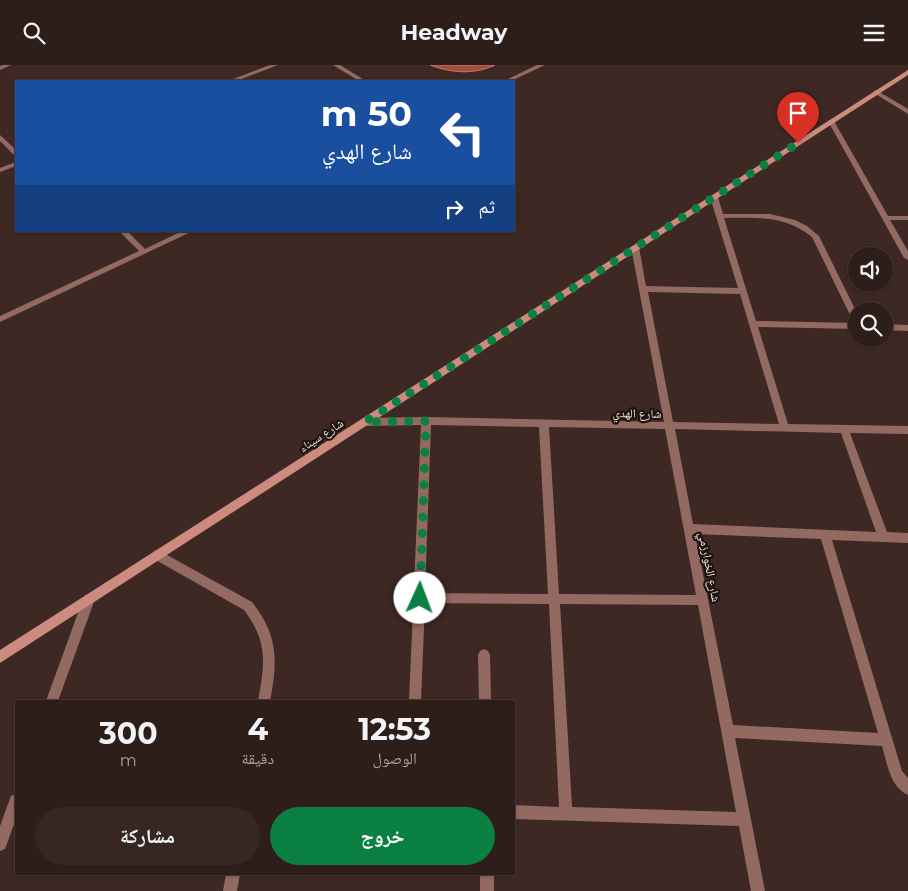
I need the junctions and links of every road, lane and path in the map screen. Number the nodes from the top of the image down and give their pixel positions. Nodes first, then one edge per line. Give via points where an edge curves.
1 (8, 65) edge
2 (275, 65) edge
3 (336, 65) edge
4 (542, 65) edge
5 (0, 68) edge
6 (908, 72) edge
7 (234, 80) edge
8 (361, 80) edge
9 (509, 80) edge
10 (876, 92) junction
11 (908, 112) edge
12 (831, 121) junction
13 (0, 137) edge
14 (15, 153) edge
15 (15, 164) edge
16 (0, 170) edge
17 (714, 197) junction
18 (719, 216) junction
19 (886, 218) junction
20 (908, 218) edge
21 (124, 232) edge
22 (188, 232) edge
23 (636, 247) junction
24 (144, 252) junction
25 (908, 258) edge
26 (643, 289) junction
27 (742, 291) junction
28 (848, 303) edge
29 (0, 319) edge
30 (754, 324) junction
31 (848, 326) edge
32 (893, 327) edge
33 (908, 328) edge
34 (426, 421) junction
35 (365, 422) junction
36 (544, 423) junction
37 (669, 426) junction
38 (785, 428) junction
39 (844, 429) junction
40 (908, 430) edge
41 (689, 529) junction
42 (825, 534) junction
43 (883, 537) junction
44 (908, 538) edge
45 (158, 555) junction
46 (420, 598) junction
47 (89, 599) junction
48 (554, 599) junction
49 (702, 600) junction
50 (484, 655) dead end
51 (0, 657) edge
52 (52, 700) edge
53 (264, 700) edge
54 (415, 700) edge
55 (485, 700) edge
56 (727, 731) junction
57 (887, 740) junction
58 (908, 788) edge
59 (15, 804) edge
60 (515, 812) edge
61 (566, 813) junction
62 (744, 819) junction
63 (0, 844) edge
64 (233, 875) edge
65 (487, 875) edge
66 (230, 891) edge
67 (487, 891) edge
68 (758, 891) edge

1 - 5 street
2 - 7 street
3 - 8 street
4 - 9 street
6 - 10 street, شارع سيناء
10 - 11 street
10 - 12 street, شارع سيناء
12 - 17 street, شارع سيناء
12 - 19 street
13 - 14 street
15 - 16 street
17 - 18 street
17 - 23 street, شارع سيناء
18 - 27 street
18 - 28 street via 776,216 806,227 815,236
19 - 20 street
19 - 25 street
21 - 24 street
22 - 24 street
23 - 26 street, شارع الخوارزمي
23 - 35 street, شارع سيناء
24 - 29 street
26 - 27 street
26 - 37 street, شارع الخوارزمي
27 - 30 street
30 - 31 street
30 - 38 street
32 - 33 street
34 - 35 street, شارع الهدي
34 - 36 street, شارع الهدي
34 - 46 street
35 - 45 street, شارع سيناء
36 - 37 street, شارع الهدي
36 - 48 street
37 - 38 street, شارع الهدي
37 - 41 street, شارع الخوارزمي
38 - 39 street, شارع الهدي
39 - 40 street, شارع الهدي
39 - 43 street
41 - 42 street
41 - 49 street, شارع الخوارزمي
42 - 43 street
42 - 57 street
43 - 44 street
45 - 47 street, شارع سيناء
45 - 53 street via 248,606 259,619 270,652
46 - 48 street
46 - 54 street
47 - 51 street, شارع سيناء
47 - 52 street
48 - 49 street
48 - 61 street
49 - 56 street, شارع الخوارزمي
50 - 55 street
56 - 57 street
56 - 62 street, شارع الخوارزمي
57 - 58 street via 897,775
59 - 63 street
60 - 61 street
61 - 62 street
62 - 68 street, شارع الخوارزمي
64 - 66 street
65 - 67 street

